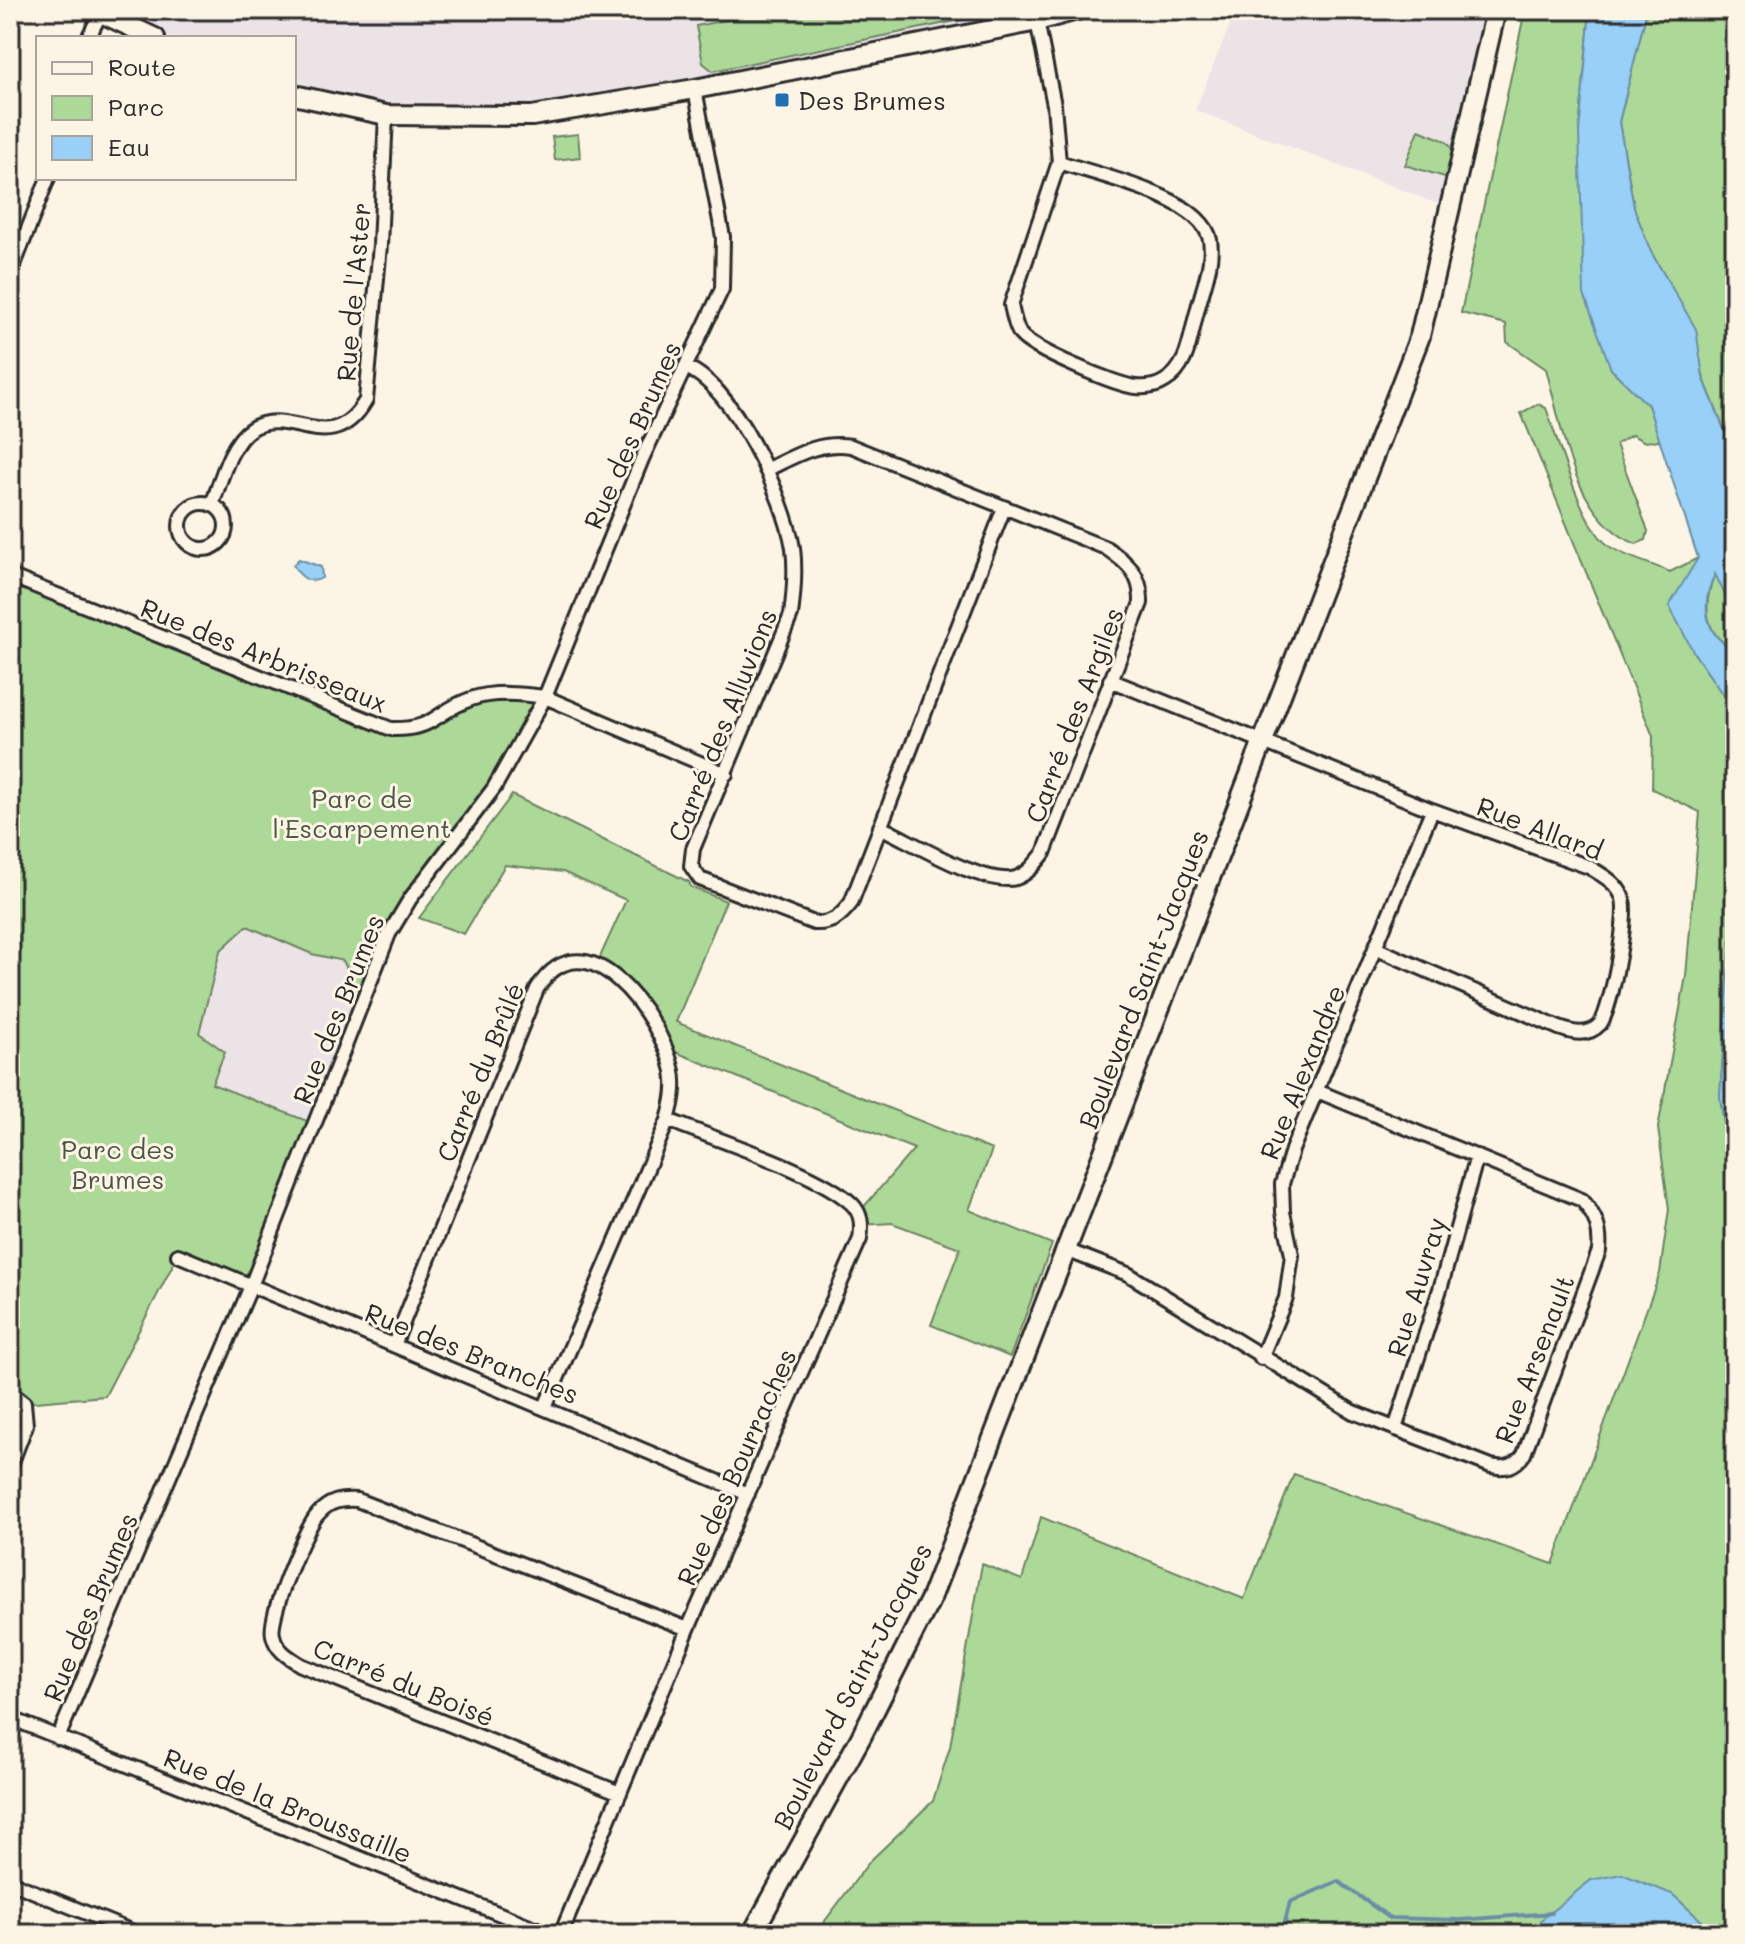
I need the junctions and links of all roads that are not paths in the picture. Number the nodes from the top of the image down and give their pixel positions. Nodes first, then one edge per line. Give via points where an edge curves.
1 (1077, 10) edge
2 (1496, 10) edge
3 (98, 12) edge
4 (1037, 21) junction
5 (132, 34) edge
6 (89, 36) edge
7 (695, 89) junction
8 (296, 95) edge
9 (386, 115) junction
10 (1059, 162) junction
11 (47, 180) edge
12 (10, 275) edge
13 (685, 367) junction
14 (766, 470) junction
15 (212, 505) dead end
16 (1004, 508) junction
17 (10, 576) edge
18 (1110, 680) junction
19 (545, 697) junction
20 (1263, 742) junction
21 (726, 774) junction
22 (1432, 810) junction
23 (880, 827) junction
24 (1375, 948) junction
25 (1317, 1091) junction
26 (668, 1120) junction
27 (1477, 1156) junction
28 (1066, 1250) junction
29 (178, 1255) dead end
30 (251, 1286) junction
31 (394, 1345) junction
32 (1261, 1358) junction
33 (10, 1392) edge
34 (545, 1407) junction
35 (1395, 1429) junction
36 (10, 1467) edge
37 (748, 1494) junction
38 (688, 1629) junction
39 (10, 1718) edge
40 (58, 1738) junction
41 (620, 1793) junction
42 (10, 1882) edge
43 (138, 1934) edge
44 (550, 1934) edge
45 (561, 1934) edge
46 (752, 1934) edge

1 - 4 street
2 - 20 street, Boulevard Saint-Jacques via 1420,336
3 - 5 street
3 - 6 street
4 - 7 street
4 - 10 street
7 - 9 street via 532,116
7 - 13 street, Rue des Brumes via 725,274
8 - 9 street
9 - 15 street, Rue de l'Aster via 366,400 355,420 332,430 265,424 250,429 236,445
10 - 10 street via 1011,305 1020,333 1057,357 1132,386 1164,382 1185,359 1211,255 1206,229 1188,208
11 - 12 street
13 - 14 street, Carré des Alluvions via 700,372 722,396
13 - 19 street, Rue des Brumes
14 - 16 street, Carré des Argiles via 820,446 851,446
14 - 21 street, Carré des Alluvions via 792,544 796,583 791,615
16 - 18 street, Carré des Argiles via 1106,548 1136,574 1141,603
16 - 23 street, Carré des Alluvions
17 - 19 street, Rue des Arbrisseaux via 391,729 418,730 471,699 513,693
18 - 20 street, Rue Allard
18 - 23 street, Carré des Argiles via 1044,853 1019,877 986,877
19 - 21 street, Rue des Arbrisseaux
19 - 30 street, Rue des Brumes via 494,788 389,934
20 - 22 street, Rue Allard
20 - 28 street, Boulevard Saint-Jacques
21 - 23 street, Carré des Alluvions via 693,849 691,866 700,879 814,923 834,920 851,903
22 - 24 street, Rue Alexandre
22 - 24 street, Rue Allard via 1610,879 1623,897 1625,915 1606,1013 1599,1025 1577,1034
24 - 25 street, Rue Alexandre
25 - 27 street, Rue Arsenault
25 - 32 street, Rue Alexandre via 1282,1184 1292,1255 1286,1298
26 - 31 street, Carré du Brûlé via 675,1095 672,1069 636,994 585,962 558,963 537,989
26 - 34 street, Carré du Brûlé
26 - 37 street, Rue des Bourraches via 814,1180 852,1204 862,1225
27 - 35 street, Rue Auvray
27 - 35 street, Rue Arsenault via 1582,1200 1601,1233 1599,1251 1524,1454 1514,1465 1491,1466
28 - 32 street, Rue Arsenault via 1128,1274
28 - 46 street, Boulevard Saint-Jacques via 931,1598
29 - 30 street, Rue des Branches
30 - 31 street, Rue des Branches
30 - 40 street, Rue des Brumes
31 - 34 street, Rue des Branches
32 - 35 street, Rue Arsenault via 1353,1412
33 - 36 street via 24,1403 26,1425
34 - 37 street, Rue des Branches
37 - 38 street, Rue des Bourraches
38 - 41 street, Rue des Bourraches
38 - 41 street, Carré du Boisé via 357,1500 330,1504 312,1522 273,1620 275,1643 285,1655
39 - 40 street, Rue de la Broussaille
40 - 44 street, Rue de la Broussaille
41 - 45 street, Rue des Bourraches
42 - 43 street

